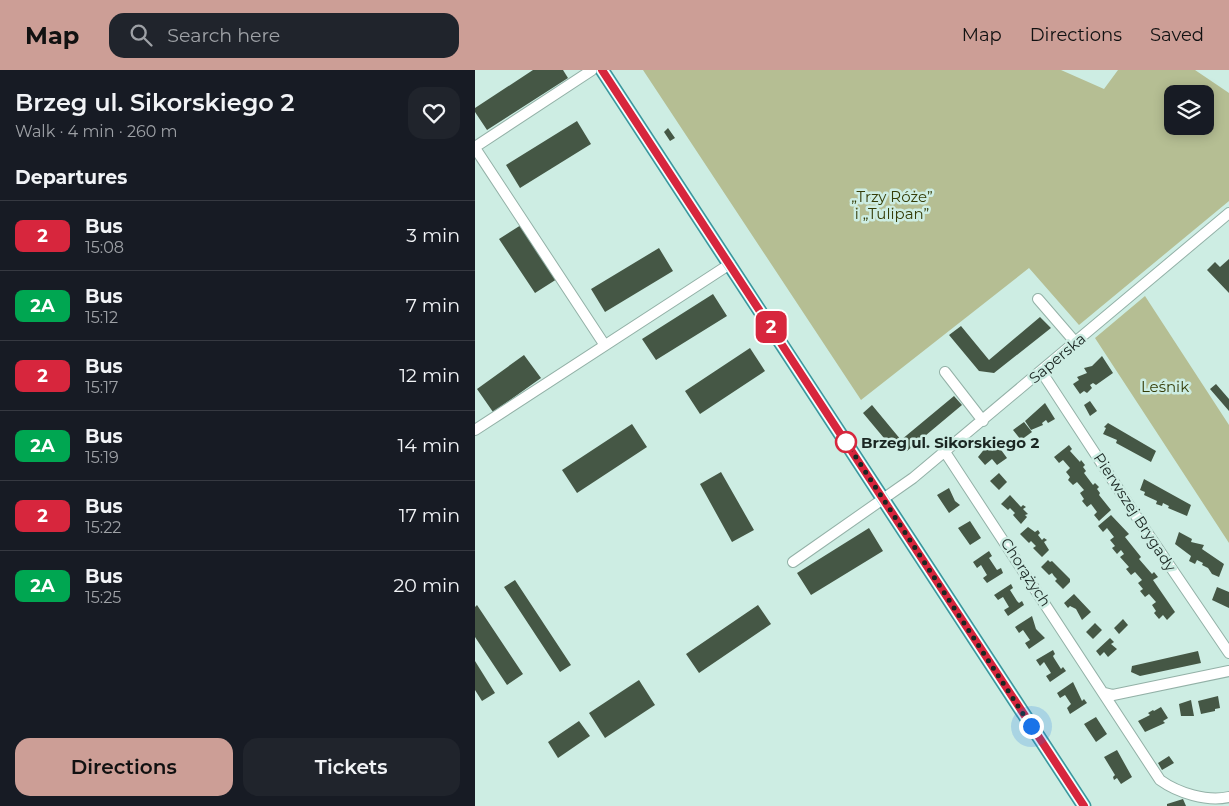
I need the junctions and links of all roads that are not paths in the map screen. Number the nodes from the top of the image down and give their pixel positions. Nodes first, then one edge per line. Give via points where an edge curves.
1 (592, 70) edge
2 (602, 70) edge
3 (475, 147) edge
4 (1229, 213) edge
5 (730, 264) junction
6 (1038, 299) dead end
7 (1076, 343) junction
8 (604, 344) junction
9 (1041, 371) junction
10 (945, 372) dead end
11 (983, 421) junction
12 (475, 430) edge
13 (945, 452) junction
14 (884, 500) junction
15 (793, 562) dead end
16 (1229, 653) edge
17 (1229, 671) edge
18 (1105, 693) junction
19 (1229, 797) edge
20 (1084, 806) edge

1 - 3 street
2 - 5 main road
3 - 8 street
4 - 7 street, Saperska
5 - 8 street
5 - 14 main road
6 - 7 street
7 - 9 street, Saperska
8 - 12 street
9 - 11 street, Saperska
9 - 16 street, Pierwszej Brygady
10 - 11 street
11 - 13 street, Saperska
13 - 14 street, Saperska
13 - 18 street, Chorążych
14 - 15 street, Saperska
14 - 20 main road
17 - 18 street via 1113,695
18 - 19 street, Chorążych via 1160,780 1174,790 1218,799

